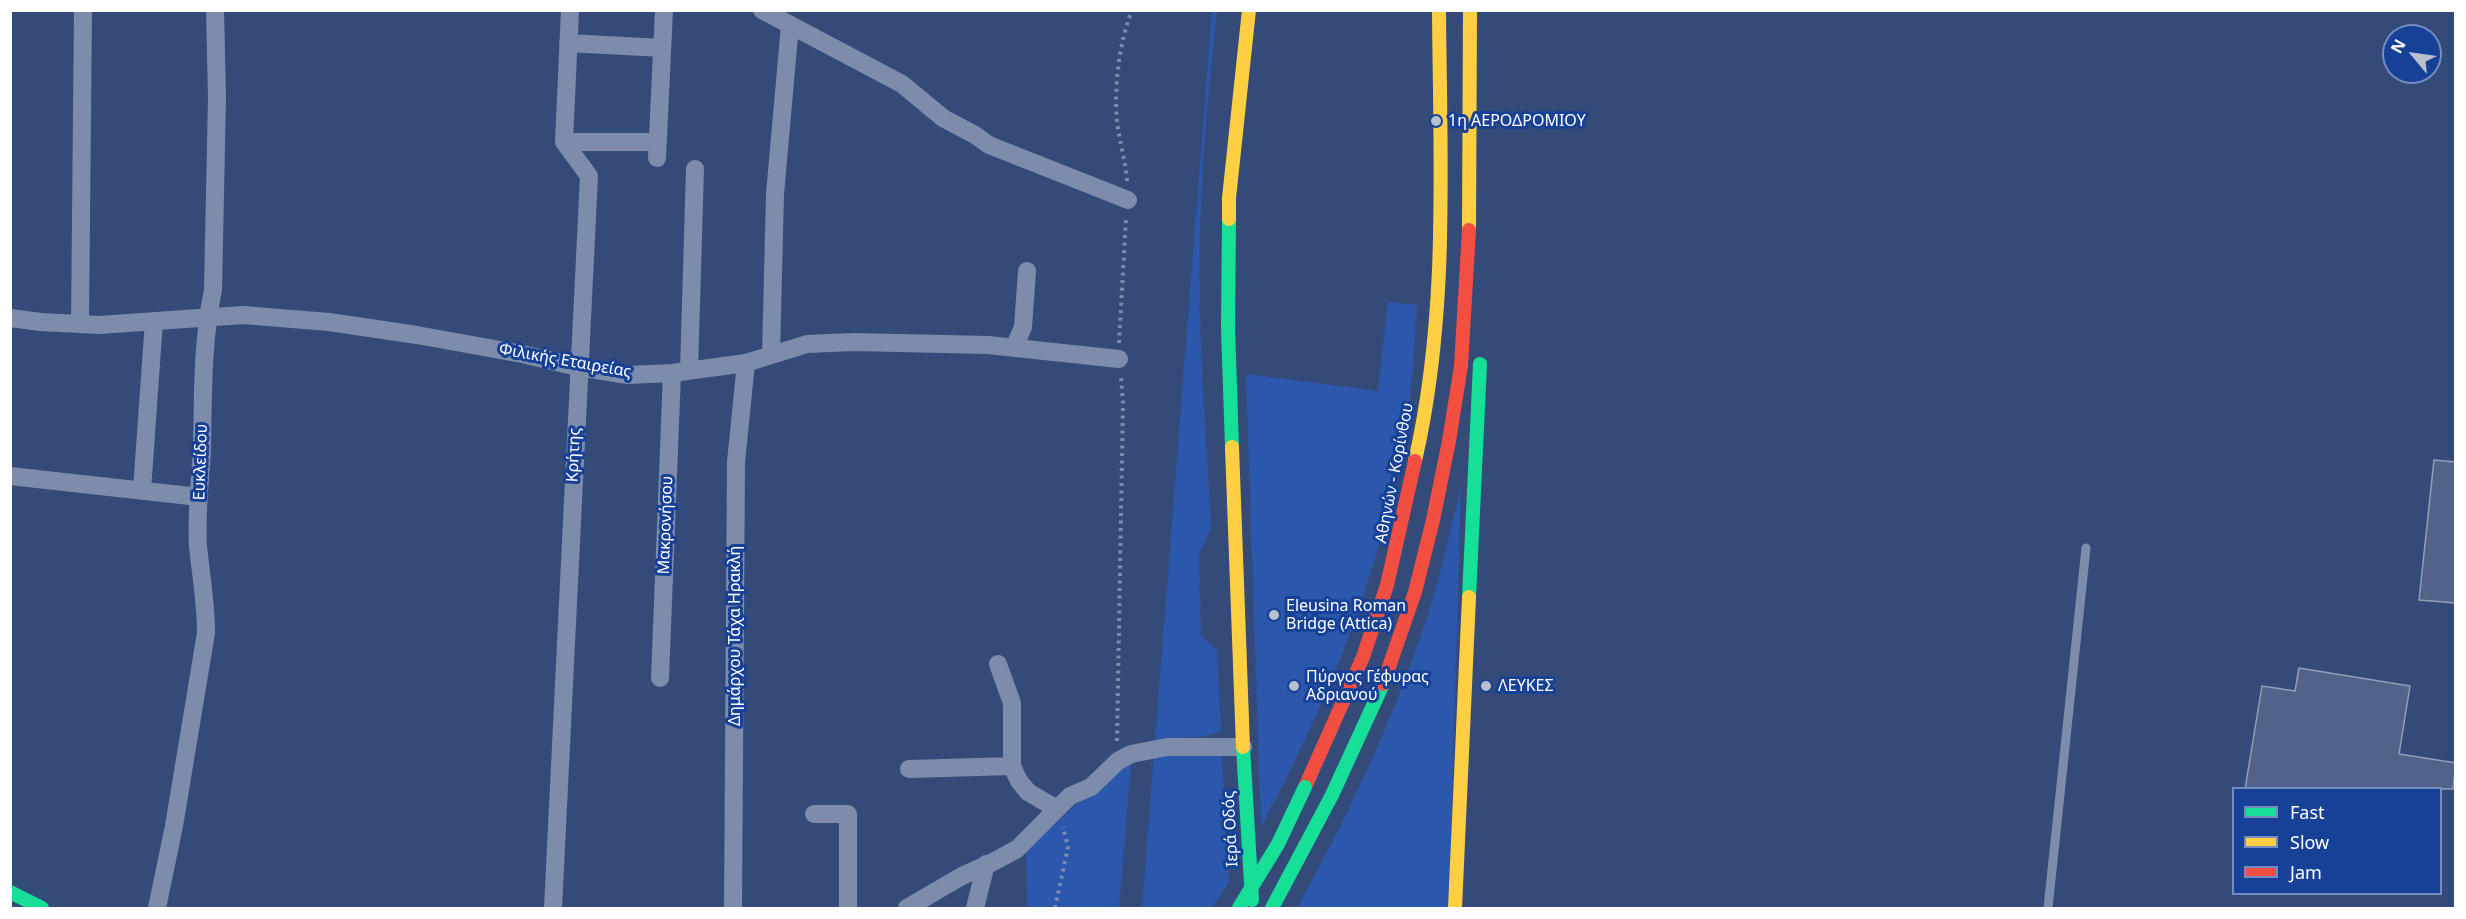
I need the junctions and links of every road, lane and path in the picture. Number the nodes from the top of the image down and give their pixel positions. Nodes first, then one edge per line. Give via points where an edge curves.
1 (82, 10) edge
2 (215, 10) edge
3 (570, 10) edge
4 (664, 10) edge
5 (762, 10) edge
6 (1131, 10) edge
7 (1249, 10) edge
8 (1439, 10) edge
9 (1470, 10) edge
10 (790, 25) junction
11 (568, 43) junction
12 (662, 48) junction
13 (564, 142) junction
14 (695, 169) dead end
15 (1128, 200) junction
16 (1470, 216) junction
17 (1027, 271) dead end
18 (1479, 303) dead end
19 (10, 318) edge
20 (207, 318) junction
21 (154, 321) junction
22 (80, 324) junction
23 (1481, 344) dead end
24 (1014, 348) junction
25 (771, 355) junction
26 (1119, 359) junction
27 (746, 363) junction
28 (578, 367) junction
29 (680, 372) junction
30 (10, 476) edge
31 (142, 490) junction
32 (199, 497) junction
33 (2086, 548) dead end
34 (998, 664) dead end
35 (660, 678) dead end
36 (1243, 747) junction
37 (1118, 761) junction
38 (1012, 766) junction
39 (909, 769) dead end
40 (1056, 809) junction
41 (814, 814) dead end
42 (986, 864) junction
43 (10, 892) edge
44 (42, 909) edge
45 (157, 909) edge
46 (553, 909) edge
47 (733, 909) edge
48 (848, 909) edge
49 (907, 909) edge
50 (975, 909) edge
51 (1055, 909) edge
52 (1239, 909) edge
53 (1253, 909) edge
54 (1272, 909) edge
55 (1455, 909) edge
56 (2048, 909) edge

1 - 22 street
2 - 20 street, Ευκλείδου via 213,290
3 - 11 street
4 - 12 street
5 - 10 street
6 - 15 path via 1117,86 1117,122
7 - 36 main road, Ιερά Οδός via 1229,210 1229,339
8 - 52 main road, Αθηνών - Κορίνθου, bridge via 1440,217 1432,365 1388,585 1363,657 1305,787 1278,844
9 - 16 main road
10 - 15 street via 902,84 943,118 989,145
10 - 25 street via 775,194
11 - 12 street
11 - 13 street
12 - 13 street via 657,150
13 - 28 street, Κρήτης via 589,176
14 - 29 street, Μακρονήσου
15 - 26 path
16 - 18 main road
16 - 54 main road via 1461,366 1445,464 1415,592 1382,688 1356,747
17 - 24 street via 1023,327
19 - 22 street, Φιλικής Εταιρείας
20 - 21 street, Φιλικής Εταιρείας
20 - 28 street, Φιλικής Εταιρείας via 243,315 329,322 440,339
20 - 32 street, Ευκλείδου
21 - 22 street, Φιλικής Εταιρείας
21 - 31 street
23 - 55 main road
24 - 25 street, Φιλικής Εταιρείας via 854,342 807,344
24 - 26 street, Φιλικής Εταιρείας
25 - 27 street, Φιλικής Εταιρείας
26 - 37 path via 1123,403
27 - 29 street, Φιλικής Εταιρείας
27 - 47 street, Δημάρχου Τάχα Ηρακλή via 736,462
28 - 29 street, Φιλικής Εταιρείας via 628,375
28 - 46 street, Κρήτης
29 - 35 street, Μακρονήσου
30 - 31 street
31 - 32 street
32 - 45 street, Ευκλείδου via 198,546 206,600 206,633
33 - 56 lane
34 - 38 street via 1012,703
36 - 37 street via 1167,747 1131,754
36 - 53 main road, Ιερά Οδός
37 - 40 street via 1091,787 1070,796
38 - 39 street
38 - 40 street via 1018,782 1028,792
40 - 42 street via 1017,849
40 - 51 path via 1068,847
41 - 48 street via 848,814
42 - 49 street
42 - 50 street
43 - 44 main road

